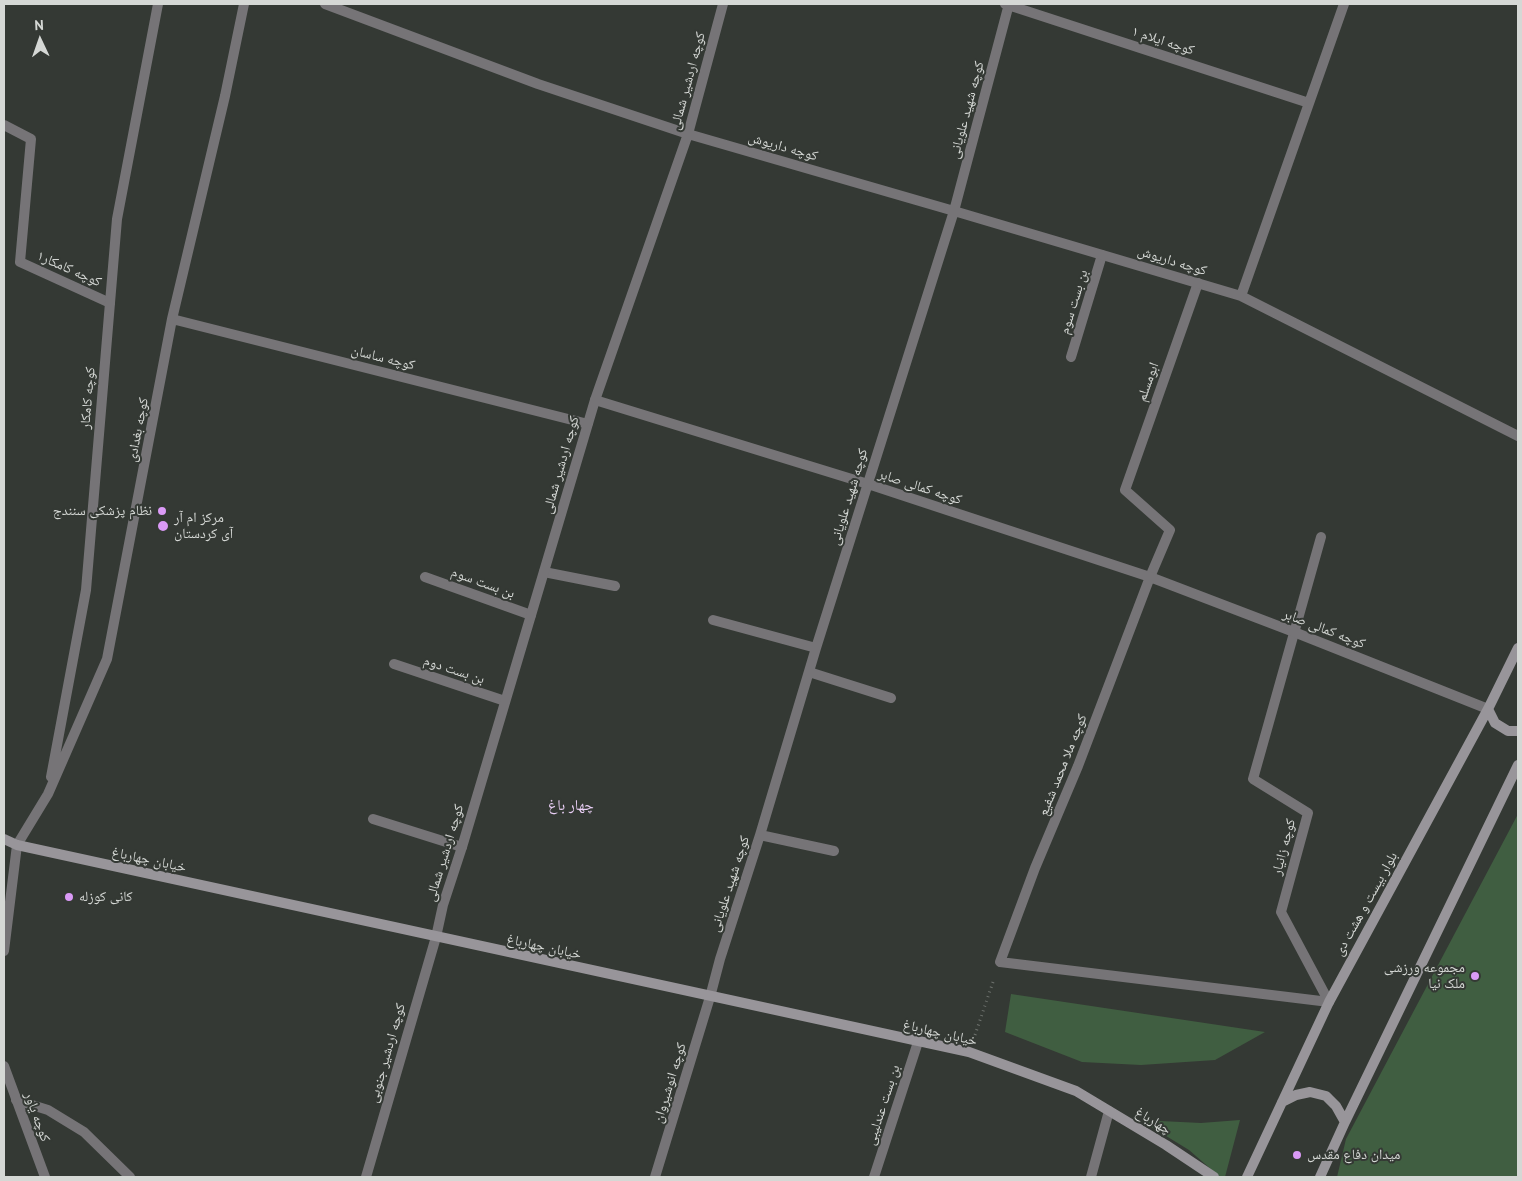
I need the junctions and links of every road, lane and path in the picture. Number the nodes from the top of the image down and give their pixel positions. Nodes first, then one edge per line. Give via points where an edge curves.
1 (158, 4) edge
2 (244, 4) edge
3 (325, 4) edge
4 (723, 4) edge
5 (1007, 4) edge
6 (1344, 4) edge
7 (1309, 103) junction
8 (4, 126) edge
9 (688, 134) junction
10 (954, 211) junction
11 (1102, 255) junction
12 (1198, 283) junction
13 (1241, 296) junction
14 (110, 303) junction
15 (172, 319) junction
16 (1071, 357) dead end
17 (595, 400) junction
18 (588, 424) junction
19 (1518, 436) edge
20 (868, 484) junction
21 (1321, 537) dead end
22 (544, 572) junction
23 (425, 577) dead end
24 (1150, 577) junction
25 (615, 586) dead end
26 (531, 616) junction
27 (713, 620) dead end
28 (1294, 632) junction
29 (816, 648) junction
30 (1518, 648) edge
31 (394, 664) dead end
32 (809, 672) junction
33 (891, 698) dead end
34 (506, 701) junction
35 (1488, 709) junction
36 (1518, 732) edge
37 (1518, 765) edge
38 (48, 794) junction
39 (372, 819) dead end
40 (760, 835) junction
41 (4, 839) edge
42 (17, 846) junction
43 (462, 846) junction
44 (834, 851) dead end
45 (436, 937) junction
46 (4, 951) edge
47 (1000, 962) junction
48 (710, 997) junction
49 (1329, 1002) junction
50 (918, 1042) junction
51 (969, 1052) junction
52 (4, 1066) edge
53 (1076, 1091) joint
54 (16, 1100) junction
55 (1282, 1102) junction
56 (1109, 1111) junction
57 (1345, 1122) junction
58 (45, 1177) edge
59 (130, 1177) edge
60 (366, 1177) edge
61 (655, 1177) edge
62 (874, 1177) edge
63 (1091, 1177) edge
64 (1214, 1177) edge
65 (1247, 1177) edge
66 (1320, 1177) edge

1 - 14 street, کوچه کامکار via 117,219
2 - 15 street, کوچه بغدادی
3 - 9 street, کوچه داریوش via 538,84
4 - 9 street, کوچه اردشیر شمالی
5 - 7 street, کوچه ایلام ۱
5 - 10 street, کوچه شهید علویانی
6 - 7 street
7 - 13 street
8 - 14 street, کوچه کامکار۱ via 31,139 20,262
9 - 10 street, کوچه داریوش
9 - 17 street, کوچه اردشیر شمالی
10 - 11 street, کوچه داریوش
10 - 20 street, کوچه شهید علویانی
11 - 12 street, کوچه داریوش
11 - 16 street, بن بست سوم
12 - 13 street, کوچه داریوش
12 - 24 street, ابومسلم via 1125,490 1170,530
13 - 19 street, کوچه داریوش
14 - 38 street, کوچه کامکار via 86,590
15 - 18 street, کوچه ساسان
15 - 38 street, کوچه بغدادی via 107,659
17 - 18 street, کوچه اردشیر شمالی
17 - 20 street, کوچه کمالی صابر
18 - 22 street, کوچه اردشیر شمالی
20 - 24 street, کوچه کمالی صابر
20 - 29 street, کوچه شهید علویانی
21 - 28 street
22 - 25 street
22 - 26 street, کوچه اردشیر شمالی
23 - 26 street, بن بست سوم
24 - 28 street, کوچه کمالی صابر
24 - 47 street, کوچه ملا محمد شفیع
26 - 34 street, کوچه اردشیر شمالی
27 - 29 street
28 - 35 street, کوچه کمالی صابر
28 - 49 street, کوچه زانیار via 1253,779 1308,812 1281,912
29 - 32 street, کوچه شهید علویانی
30 - 35 main road, بلوار بیست و هشت دی
31 - 34 street, بن بست دوم
32 - 33 street
32 - 40 street, کوچه شهید علویانی
34 - 43 street, کوچه اردشیر شمالی
35 - 36 main road via 1495,722 1508,731
35 - 49 main road, بلوار بیست و هشت دی
37 - 57 main road
38 - 42 street, کوچه بغدادی
39 - 43 street
40 - 44 street
40 - 48 street, کوچه شهید علویانی
41 - 42 main road, خیابان چهارباغ
42 - 45 main road, خیابان چهارباغ
42 - 46 street
43 - 45 street, کوچه اردشیر شمالی
45 - 48 main road, خیابان چهارباغ
45 - 60 street, کوچه اردشیر جنوبی
47 - 49 street
47 - 51 path
48 - 50 main road, خیابان چهارباغ
48 - 61 street, کوچه انوشیروان
49 - 55 main road, بلوار بیست و هشت دی
50 - 51 main road, خیابان چهارباغ
50 - 62 street, بن بست عندلیبی
51 - 53 main road, خیابان چهارباغ
52 - 54 street, کوچه یاور
53 - 56 main road, چهارباغ
54 - 58 street, کوچه یاور
54 - 59 street via 48,1110 84,1132
55 - 57 main road via 1296,1094 1310,1092 1326,1096
55 - 65 main road, بلوار بیست و هشت دی
56 - 63 street
56 - 64 main road, چهارباغ
57 - 66 main road

